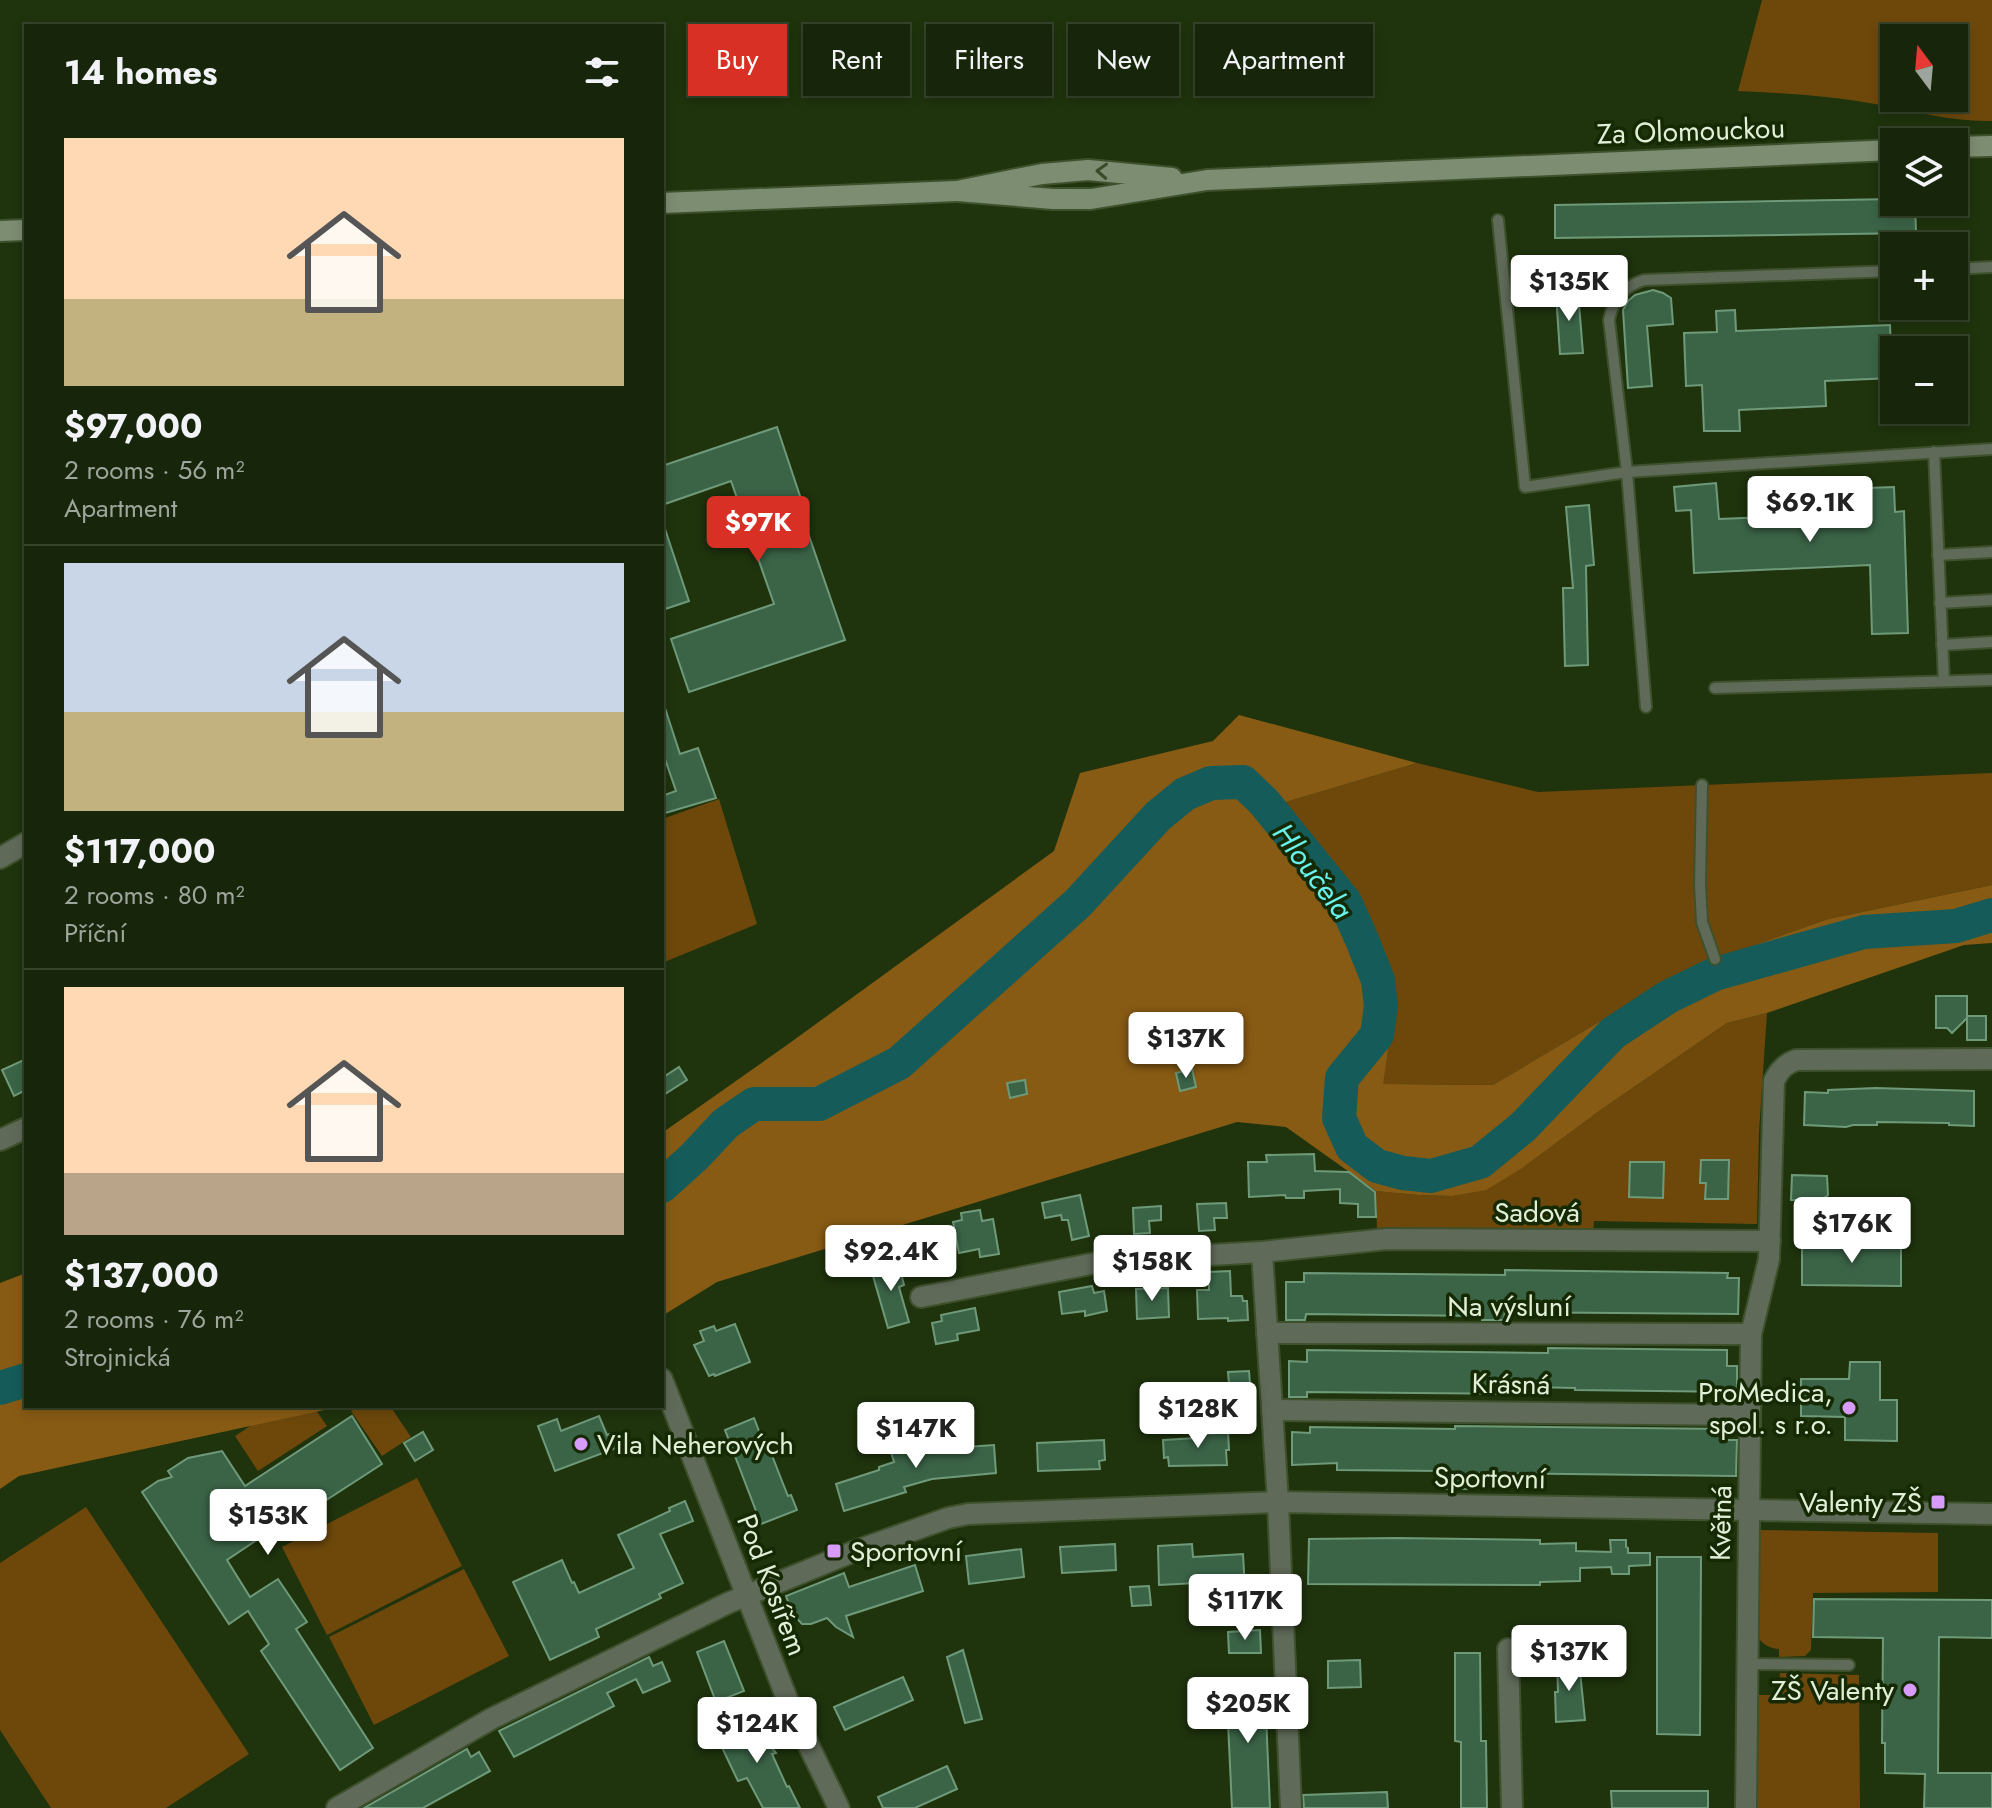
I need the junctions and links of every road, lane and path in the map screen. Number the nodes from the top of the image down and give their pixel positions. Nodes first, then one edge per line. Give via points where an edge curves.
1 (1992, 146) edge
2 (1968, 147) edge
3 (1880, 151) edge
4 (1207, 180) junction
5 (957, 191) junction
6 (664, 203) edge
7 (1498, 220) dead end
8 (24, 230) edge
9 (0, 231) edge
10 (1992, 267) edge
11 (1968, 268) edge
12 (1880, 271) edge
13 (1992, 449) edge
14 (1934, 452) junction
15 (1627, 472) junction
16 (1992, 552) edge
17 (1938, 555) junction
18 (1992, 600) edge
19 (1940, 603) junction
20 (1992, 642) edge
21 (1942, 645) junction
22 (1992, 680) edge
23 (1944, 681) junction
24 (1715, 688) dead end
25 (1646, 707) dead end
26 (1702, 785) dead end
27 (24, 844) edge
28 (0, 858) edge
29 (1715, 959) dead end
30 (1992, 1059) edge
31 (24, 1129) edge
32 (0, 1140) edge
33 (1770, 1241) junction
34 (1262, 1252) junction
35 (921, 1297) dead end
36 (1267, 1333) junction
37 (1751, 1334) junction
38 (664, 1384) edge
39 (1272, 1410) junction
40 (1750, 1415) junction
41 (1278, 1502) junction
42 (1749, 1512) junction
43 (1992, 1514) edge
44 (745, 1596) junction
45 (1508, 1649) dead end
46 (1747, 1664) junction
47 (1849, 1665) dead end
48 (337, 1808) edge
49 (839, 1808) edge
50 (1291, 1808) edge
51 (1512, 1808) edge
52 (1746, 1808) edge

1 - 2 main road
3 - 4 main road, Za Olomouckou
4 - 5 main road via 1072,200
4 -> 5 main road via 1088,170
5 - 6 main road
7 - 15 lane via 1525,487
8 - 9 main road
10 - 11 lane
12 - 15 lane via 1653,279 1627,287 1609,320
13 - 14 lane
14 - 15 lane
14 - 17 lane
15 - 25 lane
16 - 17 lane
17 - 19 lane
18 - 19 lane
19 - 21 lane
20 - 21 lane
21 - 23 lane
22 - 23 lane
23 - 24 lane
26 - 29 lane via 1702,922
27 - 28 street
30 - 33 street via 1787,1063 1774,1081
31 - 32 street
33 - 34 street, Sadová via 1387,1239
33 - 37 street, Květná
34 - 35 street, Sadová via 1106,1261
34 - 36 street
36 - 37 street, Na výsluní
36 - 39 street
37 - 40 street, Květná
38 - 44 street, Pod Kosířem
39 - 40 street, Krásná
39 - 41 street
40 - 42 street, Květná
41 - 42 street, Sportovní
41 - 44 street, Sportovní via 968,1514 855,1551
41 - 50 street
42 - 43 street, Sportovní
42 - 46 street, Květná
44 - 48 street, Sportovní via 491,1719
44 - 49 street, Pod Kosířem
45 - 51 street
46 - 47 lane
46 - 52 street, Květná

